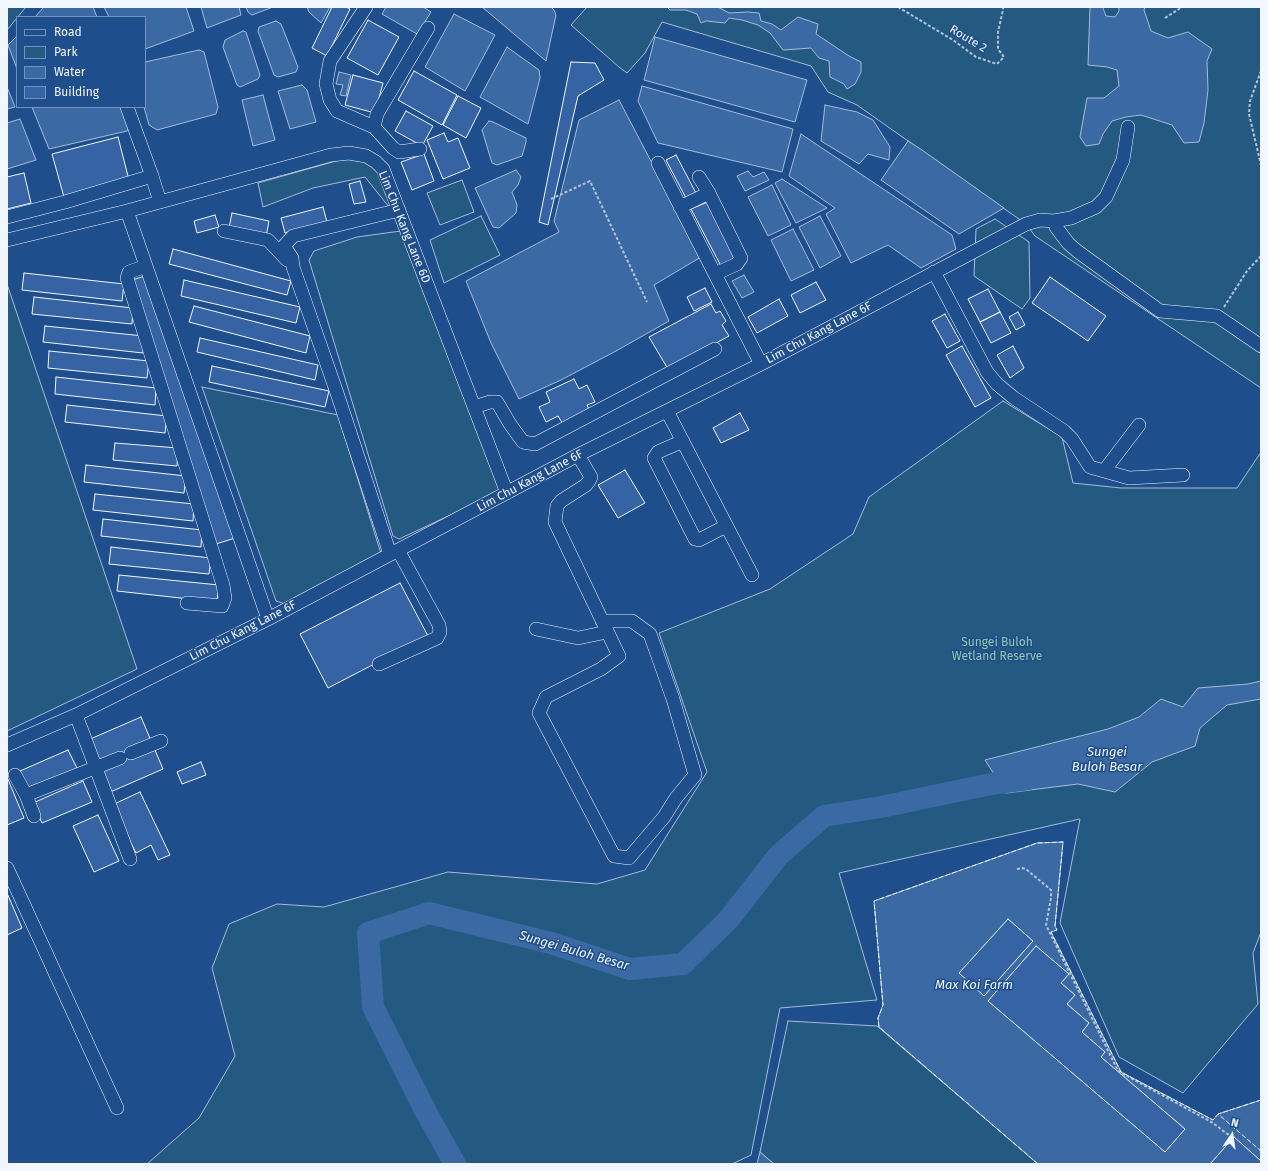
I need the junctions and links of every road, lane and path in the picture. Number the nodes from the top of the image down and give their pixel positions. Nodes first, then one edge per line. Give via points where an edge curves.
1 (366, 7) edge
2 (898, 7) edge
3 (1003, 7) edge
4 (1182, 7) edge
5 (1165, 18) dead end
6 (428, 28) dead end
7 (1261, 71) edge
8 (127, 108) edge
9 (374, 127) junction
10 (1128, 127) dead end
11 (393, 148) junction
12 (420, 149) dead end
13 (658, 163) dead end
14 (1261, 165) edge
15 (383, 169) junction
16 (152, 176) junction
17 (699, 177) dead end
18 (709, 193) junction
19 (551, 199) dead end
20 (160, 202) junction
21 (680, 207) junction
22 (399, 210) junction
23 (127, 211) junction
24 (7, 217) edge
25 (1054, 221) junction
26 (224, 230) dead end
27 (7, 240) edge
28 (1261, 256) edge
29 (146, 266) junction
30 (293, 267) junction
31 (934, 272) junction
32 (715, 274) junction
33 (647, 302) dead end
34 (1217, 316) junction
35 (1261, 346) edge
36 (715, 349) dead end
37 (761, 364) junction
38 (474, 407) junction
39 (667, 411) junction
40 (1139, 425) dead end
41 (683, 441) junction
42 (578, 455) junction
43 (1104, 471) junction
44 (1183, 475) dead end
45 (507, 493) junction
46 (726, 526) junction
47 (394, 552) junction
48 (752, 575) dead end
49 (187, 603) dead end
50 (268, 619) junction
51 (605, 626) junction
52 (536, 629) dead end
53 (379, 664) dead end
54 (76, 715) junction
55 (161, 741) dead end
56 (7, 745) edge
57 (96, 767) junction
58 (15, 775) dead end
59 (26, 795) junction
60 (34, 816) dead end
61 (130, 859) dead end
62 (7, 868) edge
63 (1017, 869) dead end
64 (117, 1108) dead end
65 (1230, 1136) dead end

1 - 9 street via 330,61 326,84 330,100 337,111
2 - 3 path, Route 2 via 976,57 997,64 1004,57 998,49 998,32
4 - 5 path
6 - 9 street via 377,114
7 - 14 path via 1250,101 1249,114
8 - 16 street
9 - 11 street
10 - 25 street, Lim Chu Kang Lane 6F via 1123,160 1106,197 1096,207 1071,218
11 - 12 street via 399,152
11 - 15 street
13 - 21 street
15 - 20 street, Lim Chu Kang Lane 6D via 366,156 349,153 331,155
15 - 22 street, Lim Chu Kang Lane 6D
16 - 20 street
16 - 24 street
17 - 18 street
18 - 21 street
18 - 32 street via 741,258 737,264
19 - 33 path via 590,181
20 - 23 street, Lim Chu Kang Lane 6D
21 - 32 street
22 - 30 street via 293,236 284,246 292,258
22 - 38 street, Lim Chu Kang Lane 6D
23 - 27 street, Lim Chu Kang Lane 6D
23 - 29 street
25 - 31 street, Lim Chu Kang Lane 6F via 1040,220 1026,224
25 - 34 street via 1068,243 1077,251 1160,310
26 - 30 street via 268,240
28 - 34 path via 1247,271
29 - 49 street via 129,272 127,278 225,598 222,606
29 - 50 street
30 - 47 street
31 - 37 street, Lim Chu Kang Lane 6F
31 - 43 street via 987,372 996,384 1064,431 1090,467
32 - 37 street
34 - 35 street
36 - 38 street via 535,444 523,442 497,402
37 - 39 street, Lim Chu Kang Lane 6F
38 - 45 street, Lim Chu Kang Lane 6D
39 - 41 street
39 - 42 street, Lim Chu Kang Lane 6F
40 - 43 street
41 - 46 street
41 - 46 street via 658,452 654,458 695,540
42 - 45 street, Lim Chu Kang Lane 6F
42 - 51 street via 591,477 561,500 557,506 555,522
43 - 44 street via 1129,478
45 - 47 street, Lim Chu Kang Lane 6F
46 - 48 street
47 - 50 street, Lim Chu Kang Lane 6F
47 - 53 street via 439,625 440,632 437,638
50 - 54 street, Lim Chu Kang Lane 6F
51 - 51 street via 632,621 650,634 673,699 695,775 629,858 614,856 539,714 546,697 601,669 619,656
51 - 52 street via 578,638
54 - 56 street, Lim Chu Kang Lane 6F
54 - 57 street
55 - 57 street
57 - 59 street
57 - 61 street
58 - 59 street
59 - 60 street
62 - 64 street
63 - 65 path via 1026,869 1050,890 1046,925 1118,1071 1213,1123

